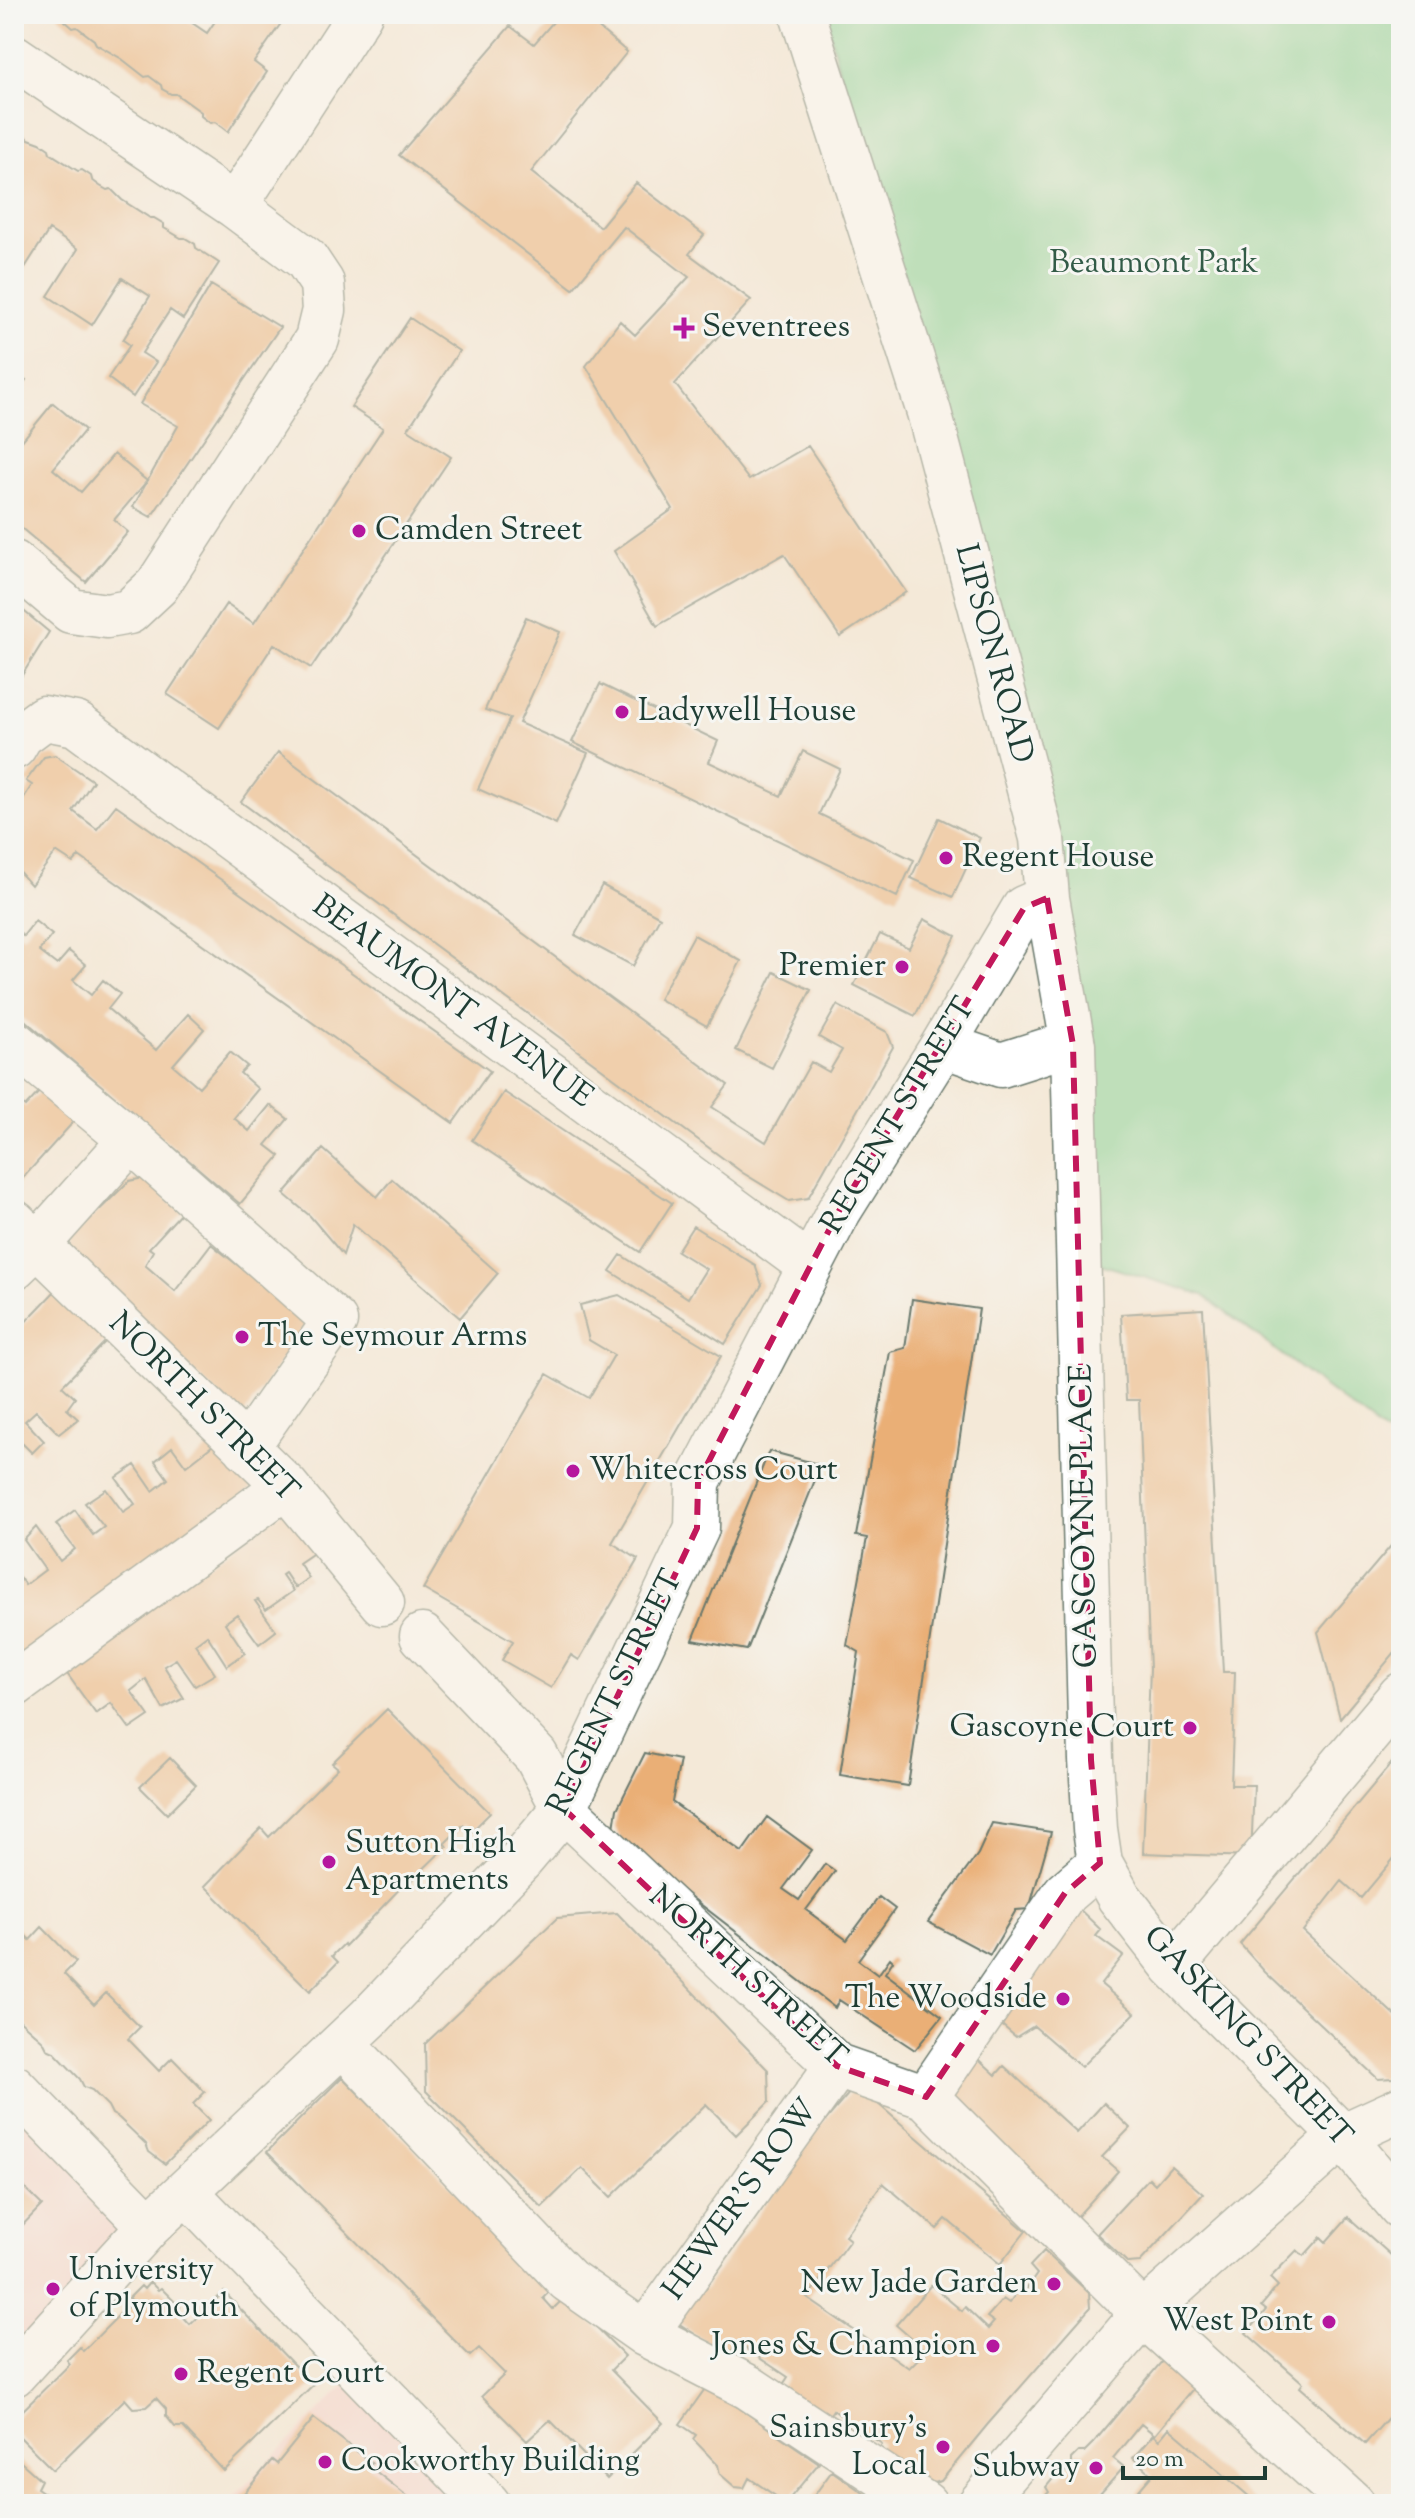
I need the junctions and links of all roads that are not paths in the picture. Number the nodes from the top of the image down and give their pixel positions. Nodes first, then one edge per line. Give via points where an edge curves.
1 (360, 14) edge
2 (802, 14) edge
3 (14, 57) edge
4 (235, 206) junction
5 (14, 563) edge
6 (14, 747) edge
7 (1047, 898) junction
8 (14, 1043) edge
9 (943, 1045) junction
10 (1073, 1045) junction
11 (131, 1140) junction
12 (22, 1245) edge
13 (810, 1266) junction
14 (1080, 1313) joint
15 (246, 1448) junction
16 (286, 1486) junction
17 (382, 1603) dead end
18 (422, 1636) dead end
19 (14, 1685) edge
20 (1401, 1695) edge
21 (564, 1809) junction
22 (1100, 1863) junction
23 (1173, 1966) junction
24 (343, 2044) junction
25 (837, 2066) junction
26 (14, 2087) edge
27 (926, 2097) junction
28 (1401, 2109) edge
29 (1342, 2136) junction
30 (187, 2193) junction
31 (1401, 2207) edge
32 (149, 2226) junction
33 (1143, 2314) junction
34 (645, 2334) junction
35 (14, 2374) edge
36 (488, 2504) edge
37 (925, 2504) edge
38 (980, 2504) edge
39 (1353, 2504) edge

1 - 4 street
2 - 7 street, LIPSON ROAD via 929,412 1042,838
3 - 4 street
4 - 5 street via 306,259 322,283 324,310 317,339 157,586 129,612 107,616 71,611
6 - 13 street, BEAUMONT AVENUE via 44,718 76,724
7 - 9 street, REGENT STREET via 1024,908
7 - 10 street, LIPSON ROAD
8 - 11 street
9 - 10 street via 1001,1065
9 - 13 street, REGENT STREET
10 - 14 street, LIPSON ROAD
11 - 12 street
11 - 15 street via 335,1321
12 - 15 street, NORTH STREET
13 - 21 street, REGENT STREET via 698,1482 697,1528
14 - 22 street, GASCOYNE PLACE via 1091,1760
15 - 16 street, NORTH STREET
16 - 17 street, NORTH STREET
16 - 19 street
18 - 21 street, NORTH STREET via 536,1756
20 - 23 street
21 - 24 street, REGENT STREET
21 - 25 street, NORTH STREET
22 - 23 street, GASKING STREET via 1119,1897
22 - 27 street via 1065,1893
23 - 29 street, GASKING STREET
24 - 30 street, REGENT STREET
24 - 34 street via 568,2280
25 - 27 street, NORTH STREET
25 - 34 street, HEWER'S ROW
26 - 32 street
27 - 33 street, NORTH STREET
28 - 29 street
29 - 31 street, GASKING STREET
29 - 33 street
30 - 32 street, REGENT STREET
30 - 36 street
32 - 35 street, REGENT STREET
33 - 38 street
33 - 39 street, NORTH STREET
34 - 37 street via 748,2387

